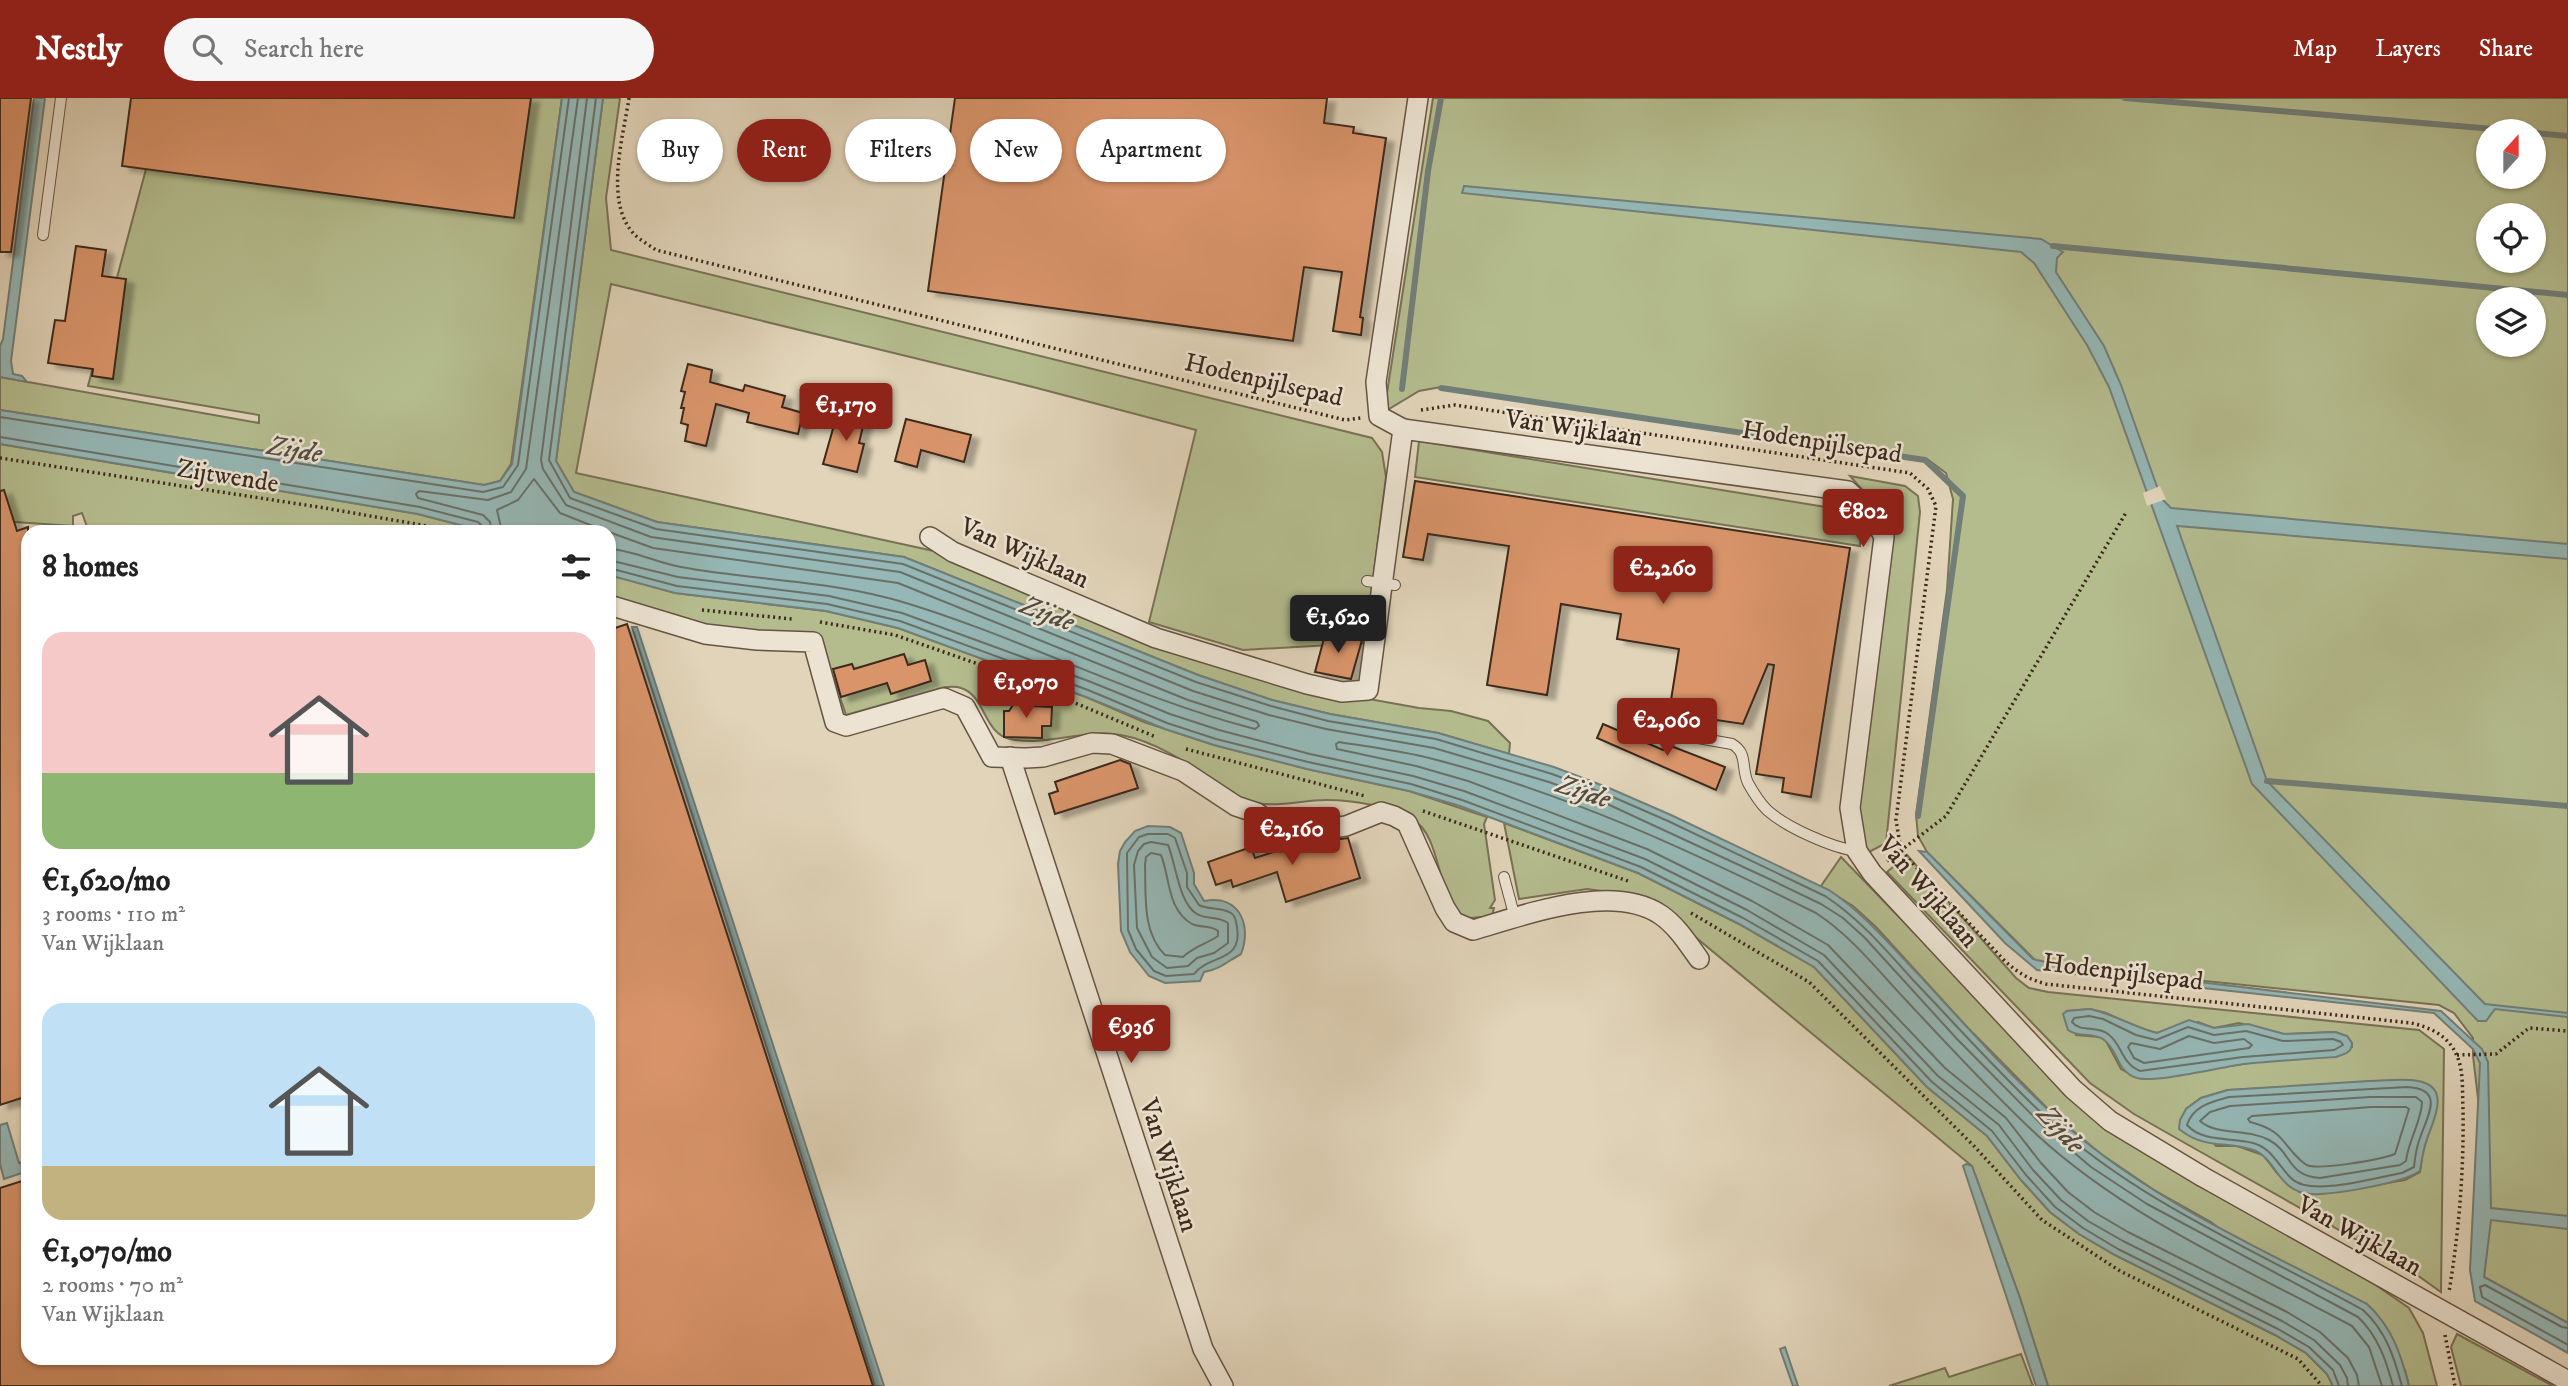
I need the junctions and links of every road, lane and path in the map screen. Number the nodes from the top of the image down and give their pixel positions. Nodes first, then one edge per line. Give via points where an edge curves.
1 (61, 98) edge
2 (629, 98) edge
3 (1418, 98) edge
4 (43, 235) dead end
5 (1417, 410) dead end
6 (1379, 416) junction
7 (1403, 429) junction
8 (0, 458) edge
9 (2127, 511) dead end
10 (420, 525) edge
11 (930, 537) dead end
12 (616, 607) edge
13 (1665, 732) dead end
14 (1010, 757) junction
15 (1901, 850) junction
16 (1857, 851) junction
17 (1872, 873) junction
18 (1504, 877) dead end
19 (1515, 918) junction
20 (1699, 960) dead end
21 (2568, 1031) edge
22 (2457, 1055) junction
23 (2446, 1313) junction
24 (2568, 1381) edge
25 (1223, 1386) edge
26 (2455, 1386) edge

1 - 4 lane
2 - 6 path, Hodenpijlsepad via 617,182 620,212 634,234 656,250 1345,420
3 - 6 street via 1376,382
5 - 15 path, Hodenpijlsepad via 1455,405 1910,473 1928,489 1936,506 1896,820
6 - 7 street, Van Wijklaan
7 - 11 street, Van Wijklaan via 1368,690 1342,692 1307,684 1156,638 953,552
7 - 16 street, Van Wijklaan via 1848,491 1871,512 1884,537 1850,808
8 - 10 path, Zijtwende
9 - 15 path via 1946,816
12 - 14 street via 705,634 813,642 835,722 846,726 943,698 965,707 992,757
13 - 16 lane via 1732,744 1742,754 1746,778 1768,811 1841,849
14 - 19 street via 1043,757 1093,743 1112,744 1183,771 1288,834 1346,826 1381,812 1394,816 1407,823 1454,922 1473,930
14 - 25 street, Van Wijklaan via 1203,1349
15 - 17 path
15 - 22 path, Hodenpijlsepad via 2003,959 2031,980 2411,1023 2439,1033
16 - 17 street, Van Wijklaan
17 - 23 street, Van Wijklaan via 2073,1089 2110,1121
18 - 19 lane
19 - 20 street via 1594,899 1645,907 1674,927
21 - 22 path via 2529,1028 2496,1054
22 - 23 path via 2462,1071 2464,1165
23 - 24 street, Van Wijklaan
23 - 26 path via 2445,1336

